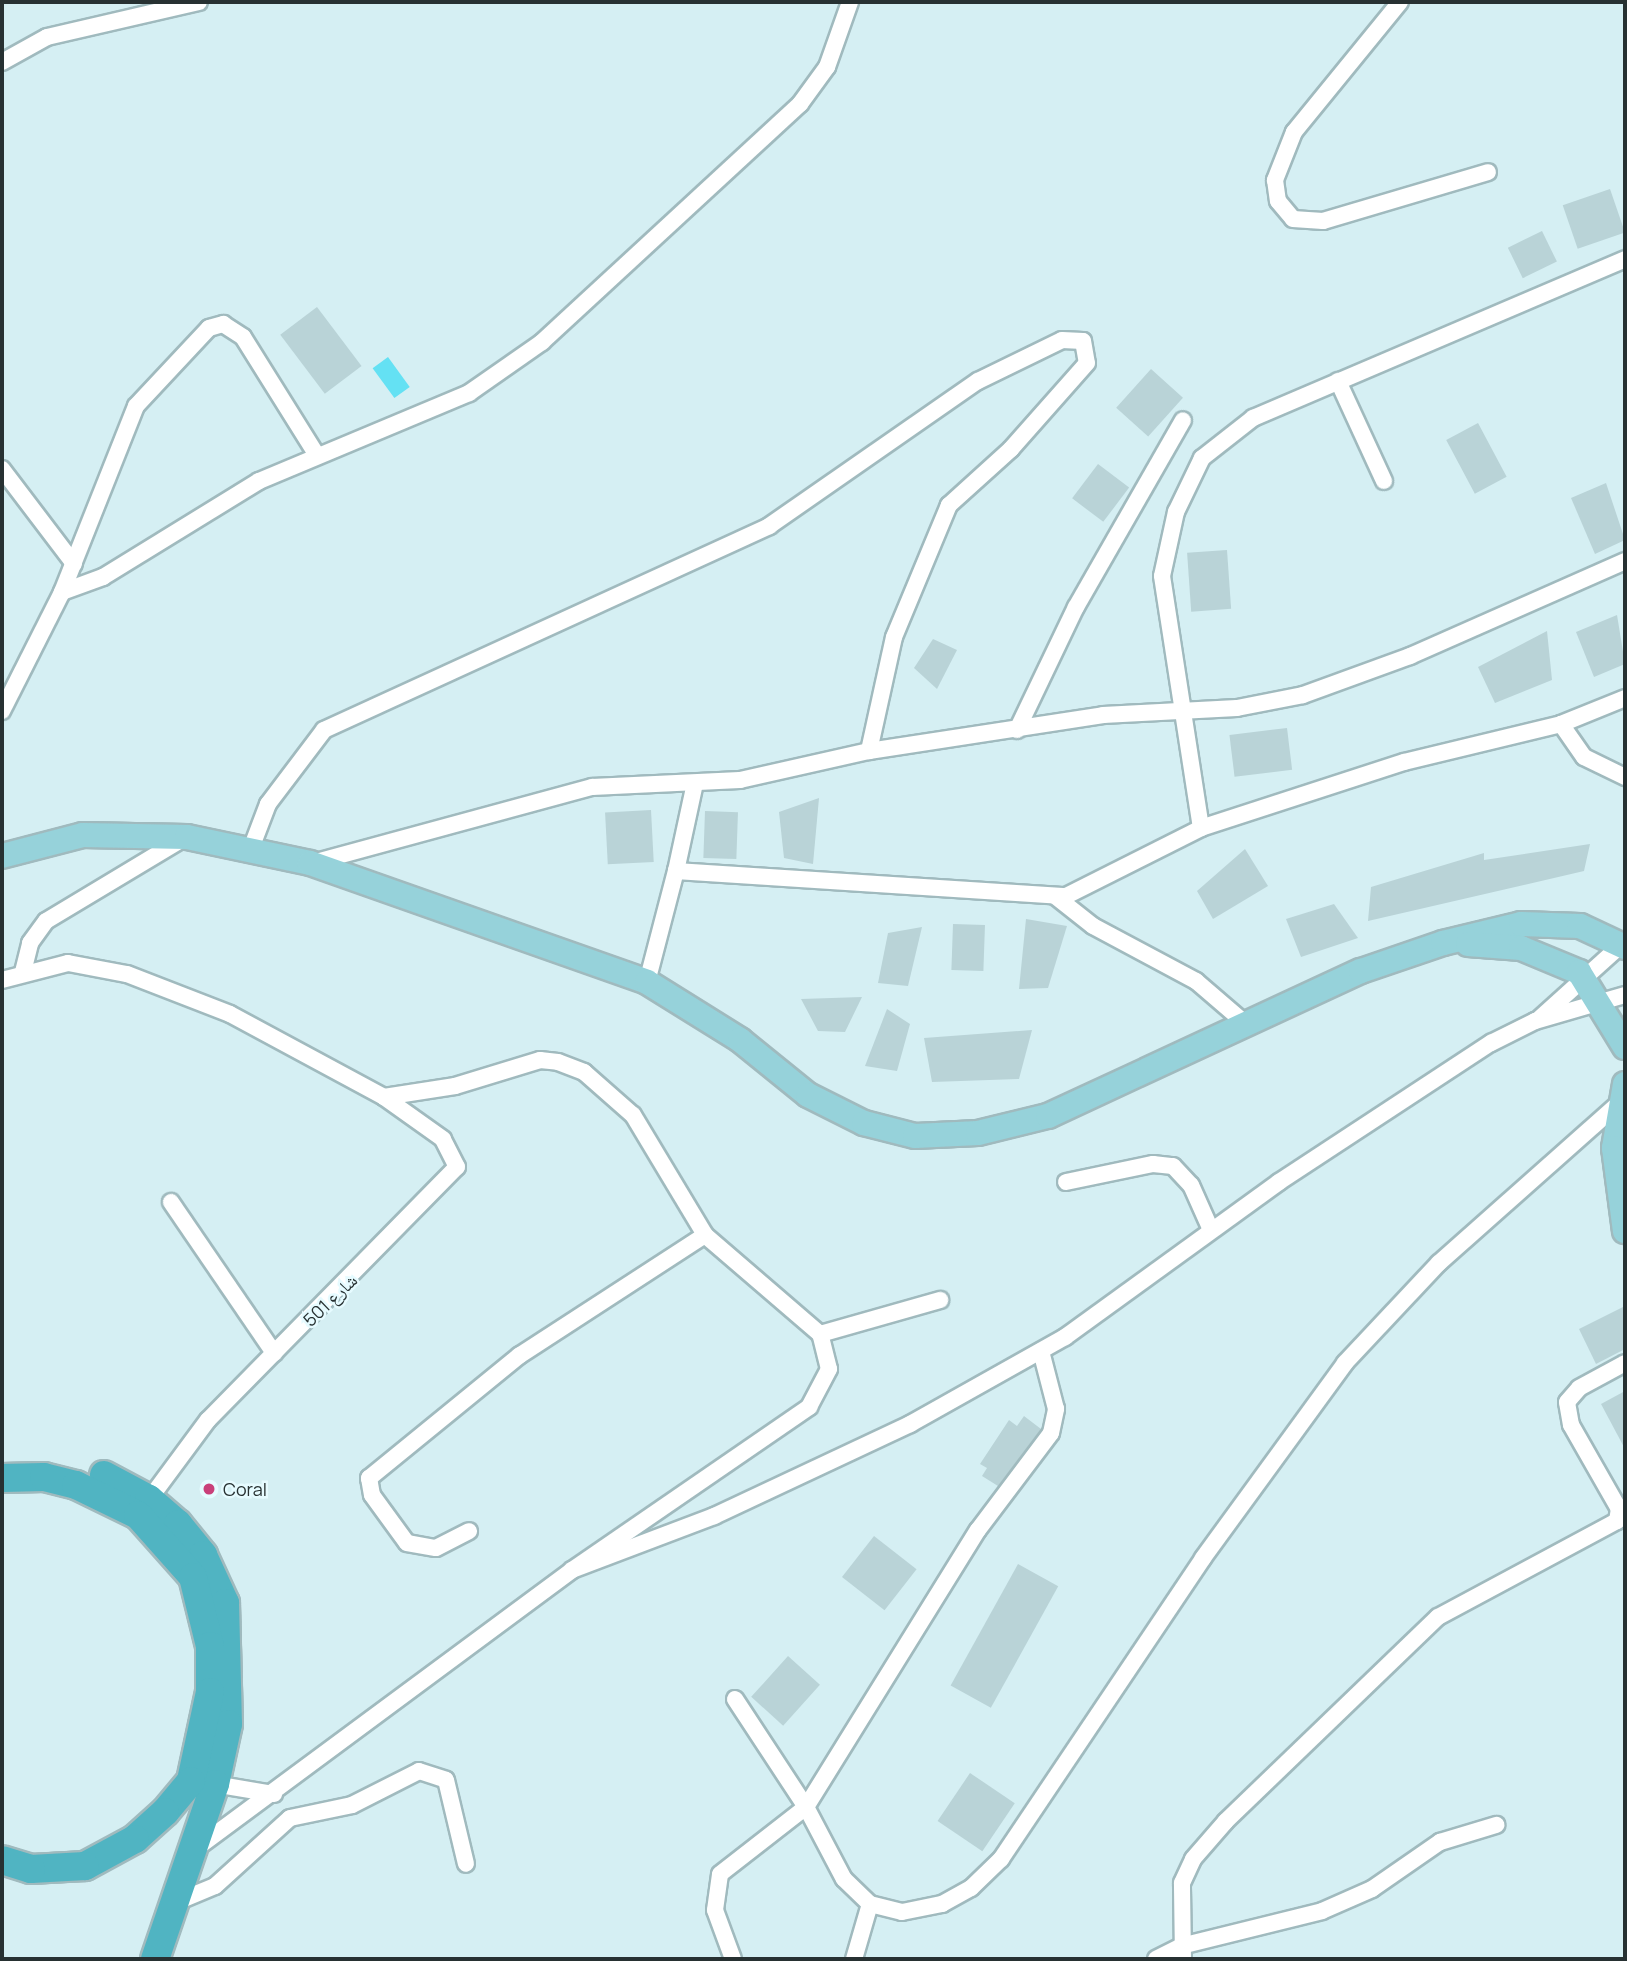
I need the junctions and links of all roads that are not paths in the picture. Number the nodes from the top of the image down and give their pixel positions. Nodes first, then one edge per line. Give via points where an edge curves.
1 (199, 2) edge
2 (850, 2) edge
3 (1400, 2) edge
4 (2, 62) edge
5 (1488, 172) dead end
6 (1625, 259) edge
7 (1338, 382) junction
8 (1183, 420) dead end
9 (316, 454) junction
10 (2, 469) edge
11 (1384, 481) dead end
12 (1625, 561) edge
13 (74, 564) junction
14 (62, 592) junction
15 (1625, 698) edge
16 (2, 711) edge
17 (1187, 712) junction
18 (1561, 724) junction
19 (1017, 730) junction
20 (869, 751) junction
21 (1625, 777) edge
22 (695, 783) junction
23 (1201, 828) junction
24 (187, 837) junction
25 (252, 846) junction
26 (2, 856) edge
27 (310, 863) junction
28 (676, 871) junction
29 (1055, 896) junction
30 (1443, 943) junction
31 (1623, 946) edge
32 (23, 972) junction
33 (2, 980) edge
34 (1584, 980) junction
35 (647, 982) junction
36 (1625, 995) edge
37 (1601, 1003) junction
38 (1535, 1021) junction
39 (1246, 1024) junction
40 (1625, 1047) edge
41 (1622, 1094) edge
42 (384, 1097) junction
43 (1066, 1182) dead end
44 (171, 1202) dead end
45 (1211, 1230) junction
46 (1625, 1231) edge
47 (705, 1235) junction
48 (940, 1300) dead end
49 (820, 1334) junction
50 (1041, 1351) junction
51 (274, 1353) junction
52 (1625, 1363) edge
53 (2, 1463) edge
54 (2, 1478) edge
55 (144, 1507) junction
56 (468, 1531) dead end
57 (572, 1570) junction
58 (735, 1699) dead end
59 (203, 1783) junction
60 (274, 1794) junction
61 (806, 1807) junction
62 (1496, 1825) dead end
63 (190, 1852) junction
64 (2, 1860) edge
65 (466, 1864) dead end
66 (171, 1904) junction
67 (870, 1904) junction
68 (1182, 1953) edge
69 (155, 1959) edge
70 (733, 1959) edge
71 (855, 1959) edge
72 (1156, 1959) edge

1 - 4 street via 47,37
2 - 9 street via 827,67 800,104 542,342 468,393
3 - 5 street via 1294,132 1275,180 1278,201 1293,219 1323,221
6 - 7 street
7 - 11 street
7 - 17 street via 1228,433 1191,475 1162,576
8 - 19 street via 1076,607
9 - 13 street via 253,349 235,330 218,324 188,347 136,406
9 - 14 street via 199,514 103,578
10 - 13 street
12 - 17 street via 1304,695
13 - 14 street
14 - 16 street
15 - 18 street
17 - 19 street via 1102,715
17 - 23 street
18 - 21 street via 1584,757
18 - 23 street via 1404,762
19 - 20 street
20 - 22 street via 811,769
20 - 25 street via 894,637 949,505 1011,449 1087,363 1083,341 1062,340 978,381 769,526 324,730 281,783
22 - 27 street via 558,793
22 - 28 street
23 - 29 street via 1074,893
24 - 25 main road
24 - 26 main road via 83,835
24 - 32 street via 47,921 30,943
25 - 27 main road
27 - 35 main road
28 - 29 street
28 - 35 street
29 - 39 street via 1093,926 1196,981
30 - 31 main road via 1521,924 1580,926
30 - 34 main road via 1521,948 1556,958
30 - 39 main road via 1361,971
31 - 34 street
32 - 33 street
32 - 42 street via 85,964 163,986 305,1050
34 - 37 main road
34 - 38 street
35 - 39 main road via 702,1013 808,1095 864,1123 915,1136 978,1133 1048,1116
36 - 37 street
37 - 38 street
37 - 40 main road
38 - 45 street via 1395,1104
41 - 46 main road via 1614,1148
41 - 67 street via 1439,1263 1345,1363 1203,1558 1001,1858 971,1888 943,1905 902,1912
42 - 47 street via 455,1086 540,1060 584,1072 610,1090 658,1148
42 - 51 street, شارع 501 via 443,1139 457,1167
43 - 45 street via 1153,1164 1173,1166 1191,1185
44 - 51 street
45 - 50 street
47 - 49 street
47 - 56 street via 520,1356 369,1478 372,1495 407,1544 436,1548
48 - 49 street
49 - 57 street via 829,1369 810,1407
50 - 57 street via 820,1470
50 - 61 street via 1056,1409 1051,1433 978,1530
51 - 55 street, شارع 501 via 208,1420
52 - 68 street via 1579,1388 1567,1402 1571,1425 1619,1509 1617,1521 1480,1593 1408,1641 1202,1846 1182,1883
53 - 55 highway via 47,1460 80,1467
54 - 55 highway via 44,1477
55 - 59 highway via 180,1557 204,1605 210,1692
57 - 60 street
58 - 61 street
59 - 60 street
59 - 63 highway
59 - 64 highway via 135,1839 85,1866 31,1869
60 - 63 street
61 - 67 street via 844,1879
61 - 70 street via 720,1874 715,1910
62 - 68 street via 1440,1842 1372,1889 1322,1911
63 - 66 highway
65 - 66 street via 446,1780 419,1771 352,1805 290,1818 215,1886
66 - 69 highway
67 - 71 street
68 - 72 street

